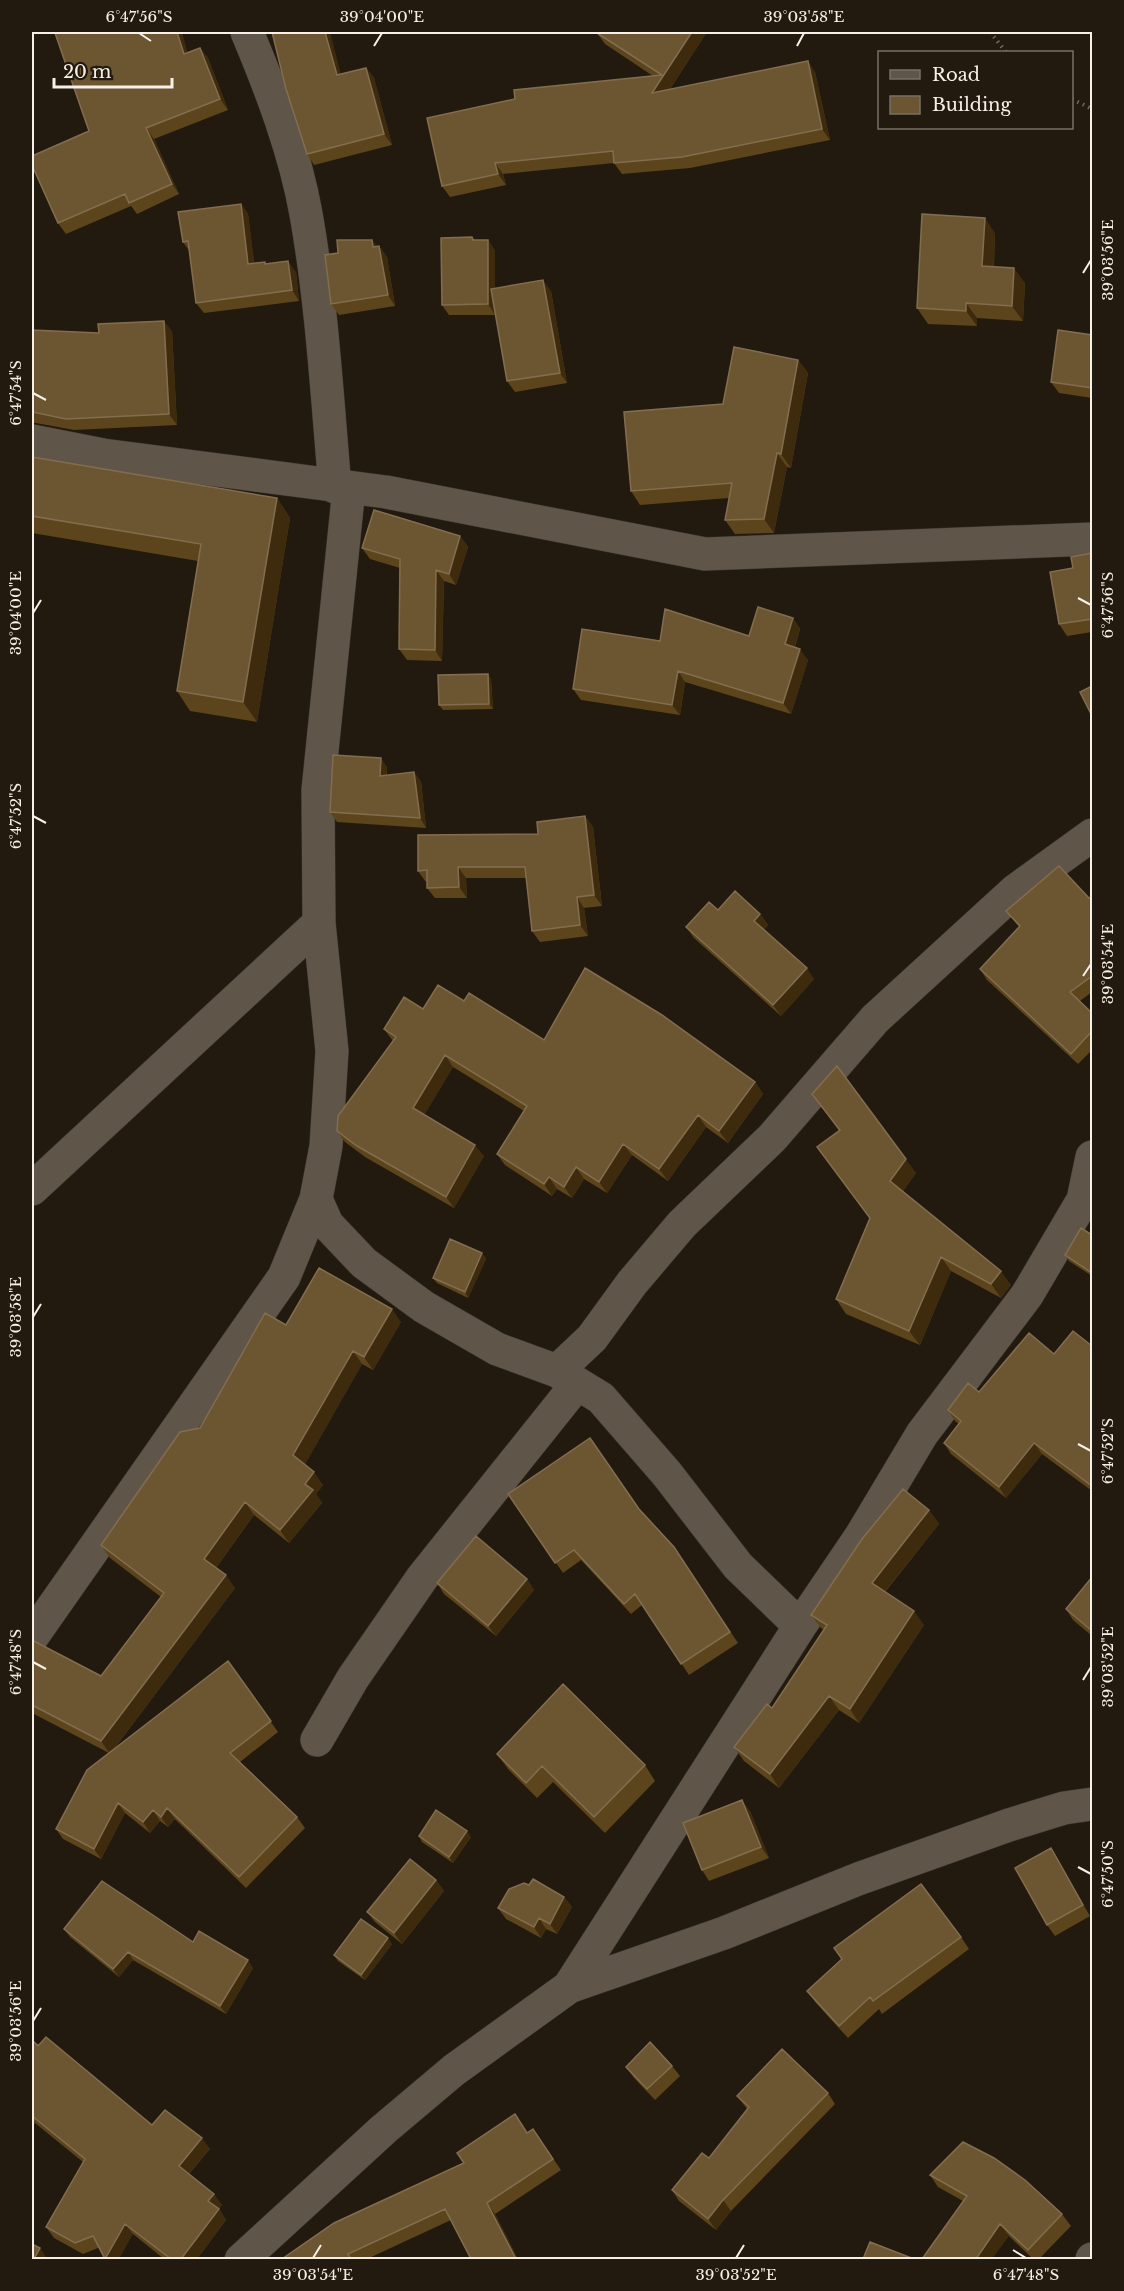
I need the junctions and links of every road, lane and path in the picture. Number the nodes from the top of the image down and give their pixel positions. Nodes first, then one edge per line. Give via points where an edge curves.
1 (247, 32) edge
2 (990, 32) edge
3 (1005, 51) edge
4 (1073, 100) edge
5 (1092, 109) edge
6 (32, 441) edge
7 (342, 488) junction
8 (1092, 539) edge
9 (1092, 835) edge
10 (319, 923) junction
11 (1092, 1157) edge
12 (32, 1189) edge
13 (316, 1199) junction
14 (567, 1378) junction
15 (800, 1626) junction
16 (32, 1637) edge
17 (316, 1740) dead end
18 (1092, 1804) edge
19 (569, 1987) junction
20 (240, 2259) edge

1 - 7 street via 272,91 306,212
2 - 3 path
4 - 5 path
6 - 7 street via 103,455
7 - 8 street via 386,492 705,554
7 - 10 street via 318,790
9 - 14 street via 1016,890 875,1019 772,1138 682,1224 632,1283
10 - 12 street
10 - 13 street via 332,1051 326,1146
11 - 15 street via 1083,1200 1026,1295 922,1434 861,1536
13 - 14 street via 327,1224 364,1263 424,1307 497,1349
13 - 16 street via 284,1277
14 - 15 street via 601,1398 667,1474 738,1566
14 - 17 street via 422,1578
15 - 19 street
18 - 19 street via 1064,1808 998,1829
19 - 20 street via 454,2070

